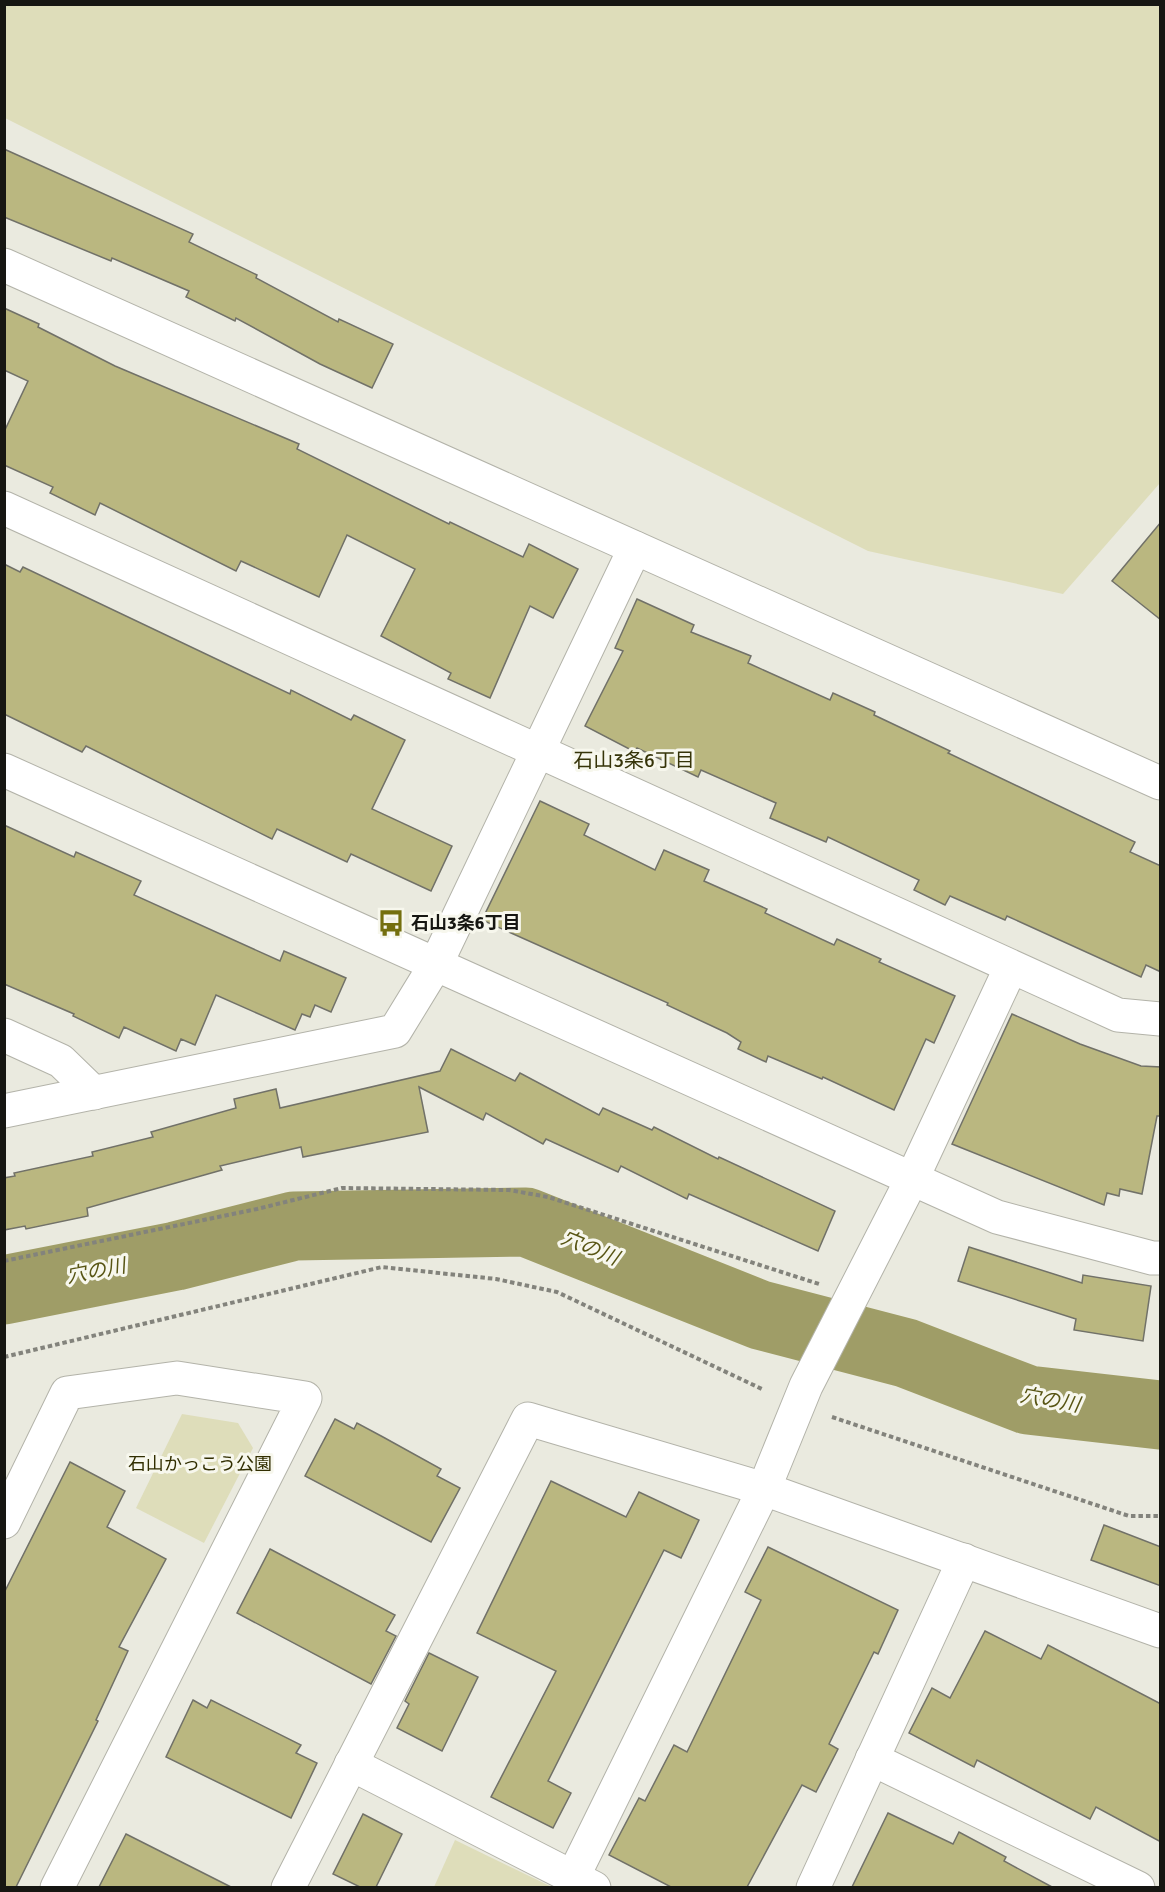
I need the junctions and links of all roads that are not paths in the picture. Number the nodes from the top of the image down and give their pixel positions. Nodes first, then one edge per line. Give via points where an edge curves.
1 (4, 265) edge
2 (4, 508) edge
3 (635, 548) junction
4 (538, 751) junction
5 (4, 770) edge
6 (1161, 783) edge
7 (436, 964) junction
8 (1011, 967) junction
9 (1161, 1019) edge
10 (4, 1035) edge
11 (94, 1093) junction
12 (4, 1112) edge
13 (912, 1179) junction
14 (1161, 1258) edge
15 (764, 1489) junction
16 (4, 1522) edge
17 (964, 1560) junction
18 (1161, 1631) edge
19 (872, 1759) junction
20 (351, 1764) junction
21 (583, 1882) edge
22 (57, 1887) edge
23 (288, 1887) edge
24 (813, 1887) edge
25 (1138, 1887) edge

1 - 3 street
2 - 4 street
3 - 4 street
3 - 6 street
4 - 7 street
4 - 8 street
5 - 7 street
7 - 11 street via 395,1031
7 - 13 street
8 - 9 street via 1118,1015
8 - 13 street
10 - 11 street via 61,1061
11 - 12 street
13 - 14 street via 997,1217
13 - 15 street via 802,1396
15 - 17 street
15 - 20 street via 528,1419
15 - 21 street
16 - 22 street via 68,1393 177,1378 305,1398
17 - 18 street
17 - 19 street
19 - 24 street
19 - 25 street
20 - 21 street
20 - 23 street

